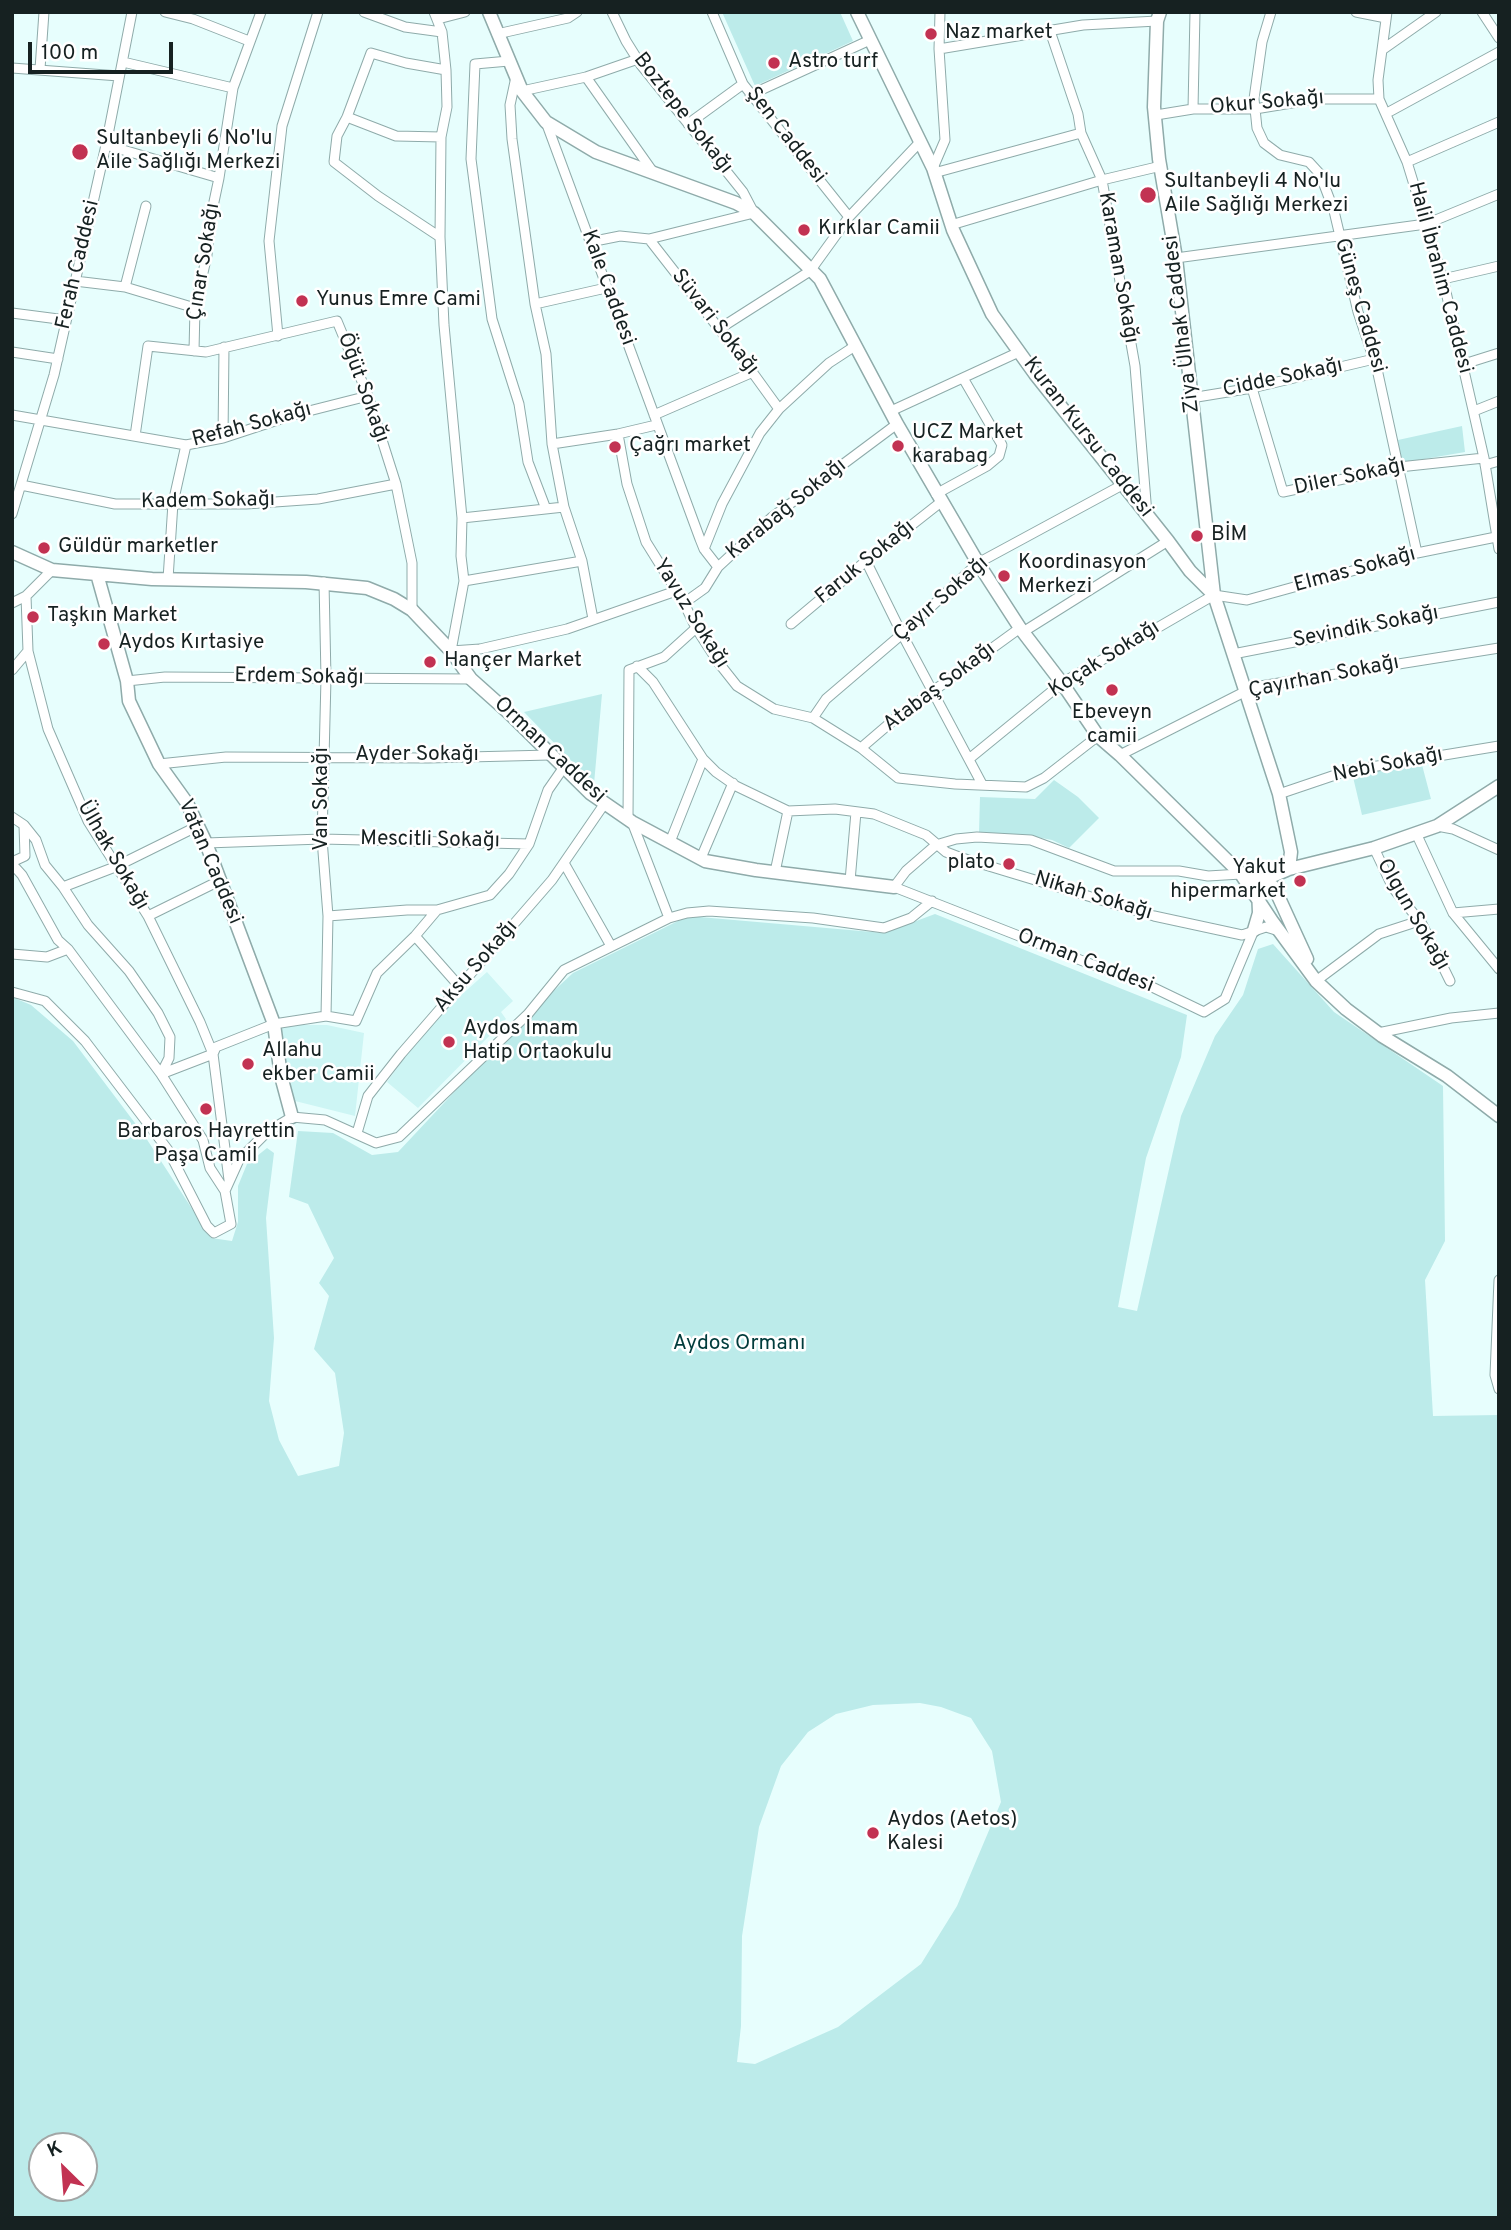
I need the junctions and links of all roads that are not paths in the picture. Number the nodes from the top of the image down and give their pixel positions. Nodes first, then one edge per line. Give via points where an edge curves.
1 (44, 12) edge
2 (132, 12) edge
3 (165, 12) edge
4 (261, 12) edge
5 (318, 12) edge
6 (364, 12) edge
7 (465, 12) edge
8 (489, 12) edge
9 (577, 12) edge
10 (612, 12) edge
11 (712, 12) edge
12 (858, 12) edge
13 (940, 12) edge
14 (1195, 12) edge
15 (1272, 12) edge
16 (1356, 12) edge
17 (1436, 12) edge
18 (1482, 12) edge
19 (1387, 15) edge
20 (436, 16) edge
21 (1158, 16) edge
22 (1050, 31) junction
23 (442, 32) junction
24 (497, 34) junction
25 (1499, 38) edge
26 (870, 40) junction
27 (249, 41) junction
28 (939, 49) junction
29 (1382, 50) junction
30 (1499, 52) edge
31 (638, 59) junction
32 (509, 61) junction
33 (123, 62) junction
34 (12, 68) edge
35 (40, 69) junction
36 (446, 70) junction
37 (119, 76) junction
38 (516, 77) junction
39 (586, 77) junction
40 (743, 84) junction
41 (233, 88) junction
42 (522, 91) junction
43 (750, 94) junction
44 (1379, 99) junction
45 (1255, 108) junction
46 (1193, 109) junction
47 (1387, 113) junction
48 (1156, 115) junction
49 (347, 117) junction
50 (546, 122) junction
51 (1499, 122) edge
52 (688, 124) junction
53 (1081, 133) junction
54 (441, 138) junction
55 (920, 142) junction
56 (106, 145) junction
57 (1407, 162) junction
58 (1161, 166) junction
59 (933, 170) junction
60 (653, 172) junction
61 (219, 178) junction
62 (1102, 180) junction
63 (1499, 194) edge
64 (146, 206) dead end
65 (754, 214) junction
66 (849, 217) junction
67 (1426, 224) junction
68 (951, 225) junction
69 (1339, 236) junction
70 (440, 237) junction
71 (649, 239) junction
72 (590, 242) junction
73 (1176, 257) junction
74 (1499, 266) edge
75 (810, 271) junction
76 (1443, 279) junction
77 (75, 281) junction
78 (125, 287) junction
79 (606, 288) junction
80 (534, 304) junction
81 (195, 308) junction
82 (12, 313) edge
83 (66, 320) junction
84 (719, 329) junction
85 (278, 336) junction
86 (855, 346) junction
87 (223, 347) junction
88 (194, 351) junction
89 (12, 352) edge
90 (1020, 352) junction
91 (1499, 353) edge
92 (58, 359) junction
93 (1374, 359) junction
94 (1464, 365) junction
95 (753, 372) junction
96 (963, 378) junction
97 (1252, 388) junction
98 (368, 396) junction
99 (1191, 398) junction
100 (1499, 401) edge
101 (779, 409) junction
102 (1474, 411) junction
103 (12, 415) edge
104 (894, 418) junction
105 (41, 419) junction
106 (655, 420) junction
107 (618, 434) junction
108 (135, 436) junction
109 (223, 438) junction
110 (552, 444) junction
111 (186, 445) junction
112 (1499, 461) edge
113 (1485, 462) junction
114 (1399, 467) junction
115 (396, 484) junction
116 (1124, 484) junction
117 (21, 485) junction
118 (939, 498) junction
119 (173, 503) junction
120 (564, 507) junction
121 (546, 509) junction
122 (1147, 513) junction
123 (12, 514) edge
124 (462, 518) junction
125 (1496, 522) edge
126 (1496, 537) junction
127 (1168, 541) junction
128 (704, 549) junction
129 (1499, 549) edge
130 (12, 552) edge
131 (1417, 553) junction
132 (582, 561) junction
133 (866, 561) junction
134 (978, 563) junction
135 (718, 566) junction
136 (52, 570) junction
137 (97, 574) junction
138 (168, 579) junction
139 (464, 581) junction
140 (324, 583) junction
141 (676, 591) junction
142 (1214, 595) junction
143 (26, 596) junction
144 (1499, 602) edge
145 (12, 603) edge
146 (684, 603) junction
147 (412, 610) junction
148 (593, 619) junction
149 (791, 624) dead end
150 (696, 628) junction
151 (1021, 630) junction
152 (902, 634) junction
153 (1499, 648) edge
154 (28, 651) junction
155 (452, 651) junction
156 (1233, 654) junction
157 (633, 668) junction
158 (12, 670) edge
159 (326, 678) junction
160 (471, 680) junction
161 (127, 681) junction
162 (1062, 683) junction
163 (1246, 691) junction
164 (932, 692) junction
165 (813, 718) junction
166 (1098, 736) junction
167 (1499, 746) edge
168 (861, 748) junction
169 (550, 755) junction
170 (1120, 755) junction
171 (323, 756) junction
172 (703, 759) junction
173 (969, 759) junction
174 (159, 764) junction
175 (564, 767) junction
176 (733, 783) junction
177 (982, 784) junction
178 (1499, 786) edge
179 (1279, 794) junction
180 (605, 803) junction
181 (788, 811) junction
182 (856, 812) junction
183 (12, 817) edge
184 (630, 821) junction
185 (24, 825) junction
186 (198, 826) junction
187 (1437, 826) junction
188 (1416, 832) junction
189 (322, 839) junction
190 (670, 842) junction
191 (206, 843) junction
192 (529, 844) junction
193 (936, 845) junction
194 (1374, 848) junction
195 (1499, 850) edge
196 (701, 858) junction
197 (12, 863) edge
198 (564, 863) junction
199 (116, 867) junction
200 (1289, 869) junction
201 (775, 872) junction
202 (1241, 874) junction
203 (220, 880) junction
204 (850, 881) junction
205 (1268, 883) junction
206 (63, 887) junction
207 (894, 887) junction
208 (1256, 897) junction
209 (932, 901) junction
210 (1499, 909) edge
211 (437, 910) junction
212 (1265, 911) junction
213 (1453, 913) junction
214 (148, 916) junction
215 (328, 916) junction
216 (669, 918) junction
217 (1419, 921) junction
218 (1255, 930) junction
219 (1279, 931) junction
220 (415, 936) junction
221 (611, 946) junction
222 (68, 949) junction
223 (12, 954) edge
224 (1499, 969) edge
225 (1316, 981) junction
226 (1450, 981) dead end
227 (460, 987) junction
228 (12, 992) edge
229 (1499, 1013) edge
230 (326, 1016) junction
231 (274, 1024) junction
232 (1378, 1033) junction
233 (213, 1054) junction
234 (161, 1074) junction
235 (1499, 1116) edge
236 (292, 1117) junction
237 (357, 1133) junction
238 (227, 1186) junction
239 (1499, 1280) edge
240 (1499, 1389) edge

1 - 35 street
2 - 33 street, Ferah Caddesi
3 - 27 street
4 - 27 street, Çınar Sokağı
5 - 85 street via 282,125 276,170 269,241
6 - 23 street via 405,27
7 - 20 street
8 - 24 street, Kale Caddesi
9 - 24 street
10 - 31 street, Boztepe Sokağı
11 - 40 street, Şen Caddesi
12 - 26 street, Kuran Kursu Caddesi
13 - 28 street
14 - 46 street
15 - 45 street, Güneş Caddesi via 1262,42
16 - 19 street
17 - 29 street
18 - 25 street
19 - 29 street
20 - 23 street
21 - 22 street
21 - 48 street, Ziya Ülhak Caddesi
22 - 28 street
22 - 53 street, Karaman Sokağı
23 - 36 street
24 - 32 street, Kale Caddesi
26 - 43 street
26 - 55 street, Kuran Kursu Caddesi
27 - 41 street, Çınar Sokağı
28 - 59 street via 945,140
29 - 44 street
30 - 47 street
31 - 39 street
31 - 52 street, Boztepe Sokağı
32 - 38 street, Kale Caddesi
32 - 121 street via 475,64 471,159 492,319 519,404 528,462
33 - 37 street, Ferah Caddesi
33 - 41 street
34 - 35 street
35 - 37 street
36 - 49 street via 371,53
36 - 54 street via 447,107
37 - 56 street, Ferah Caddesi
38 - 42 street, Kale Caddesi
38 - 80 street via 510,105 512,139
39 - 42 street
39 - 60 street
40 - 43 street, Şen Caddesi
40 - 52 street
41 - 61 street, Çınar Sokağı
42 - 50 street, Kale Caddesi
43 - 66 street, Şen Caddesi
44 - 45 street, Okur Sokağı via 1316,99
44 - 47 street, Halil İbrahim Caddesi
45 - 46 street, Okur Sokağı
45 - 69 street, Güneş Caddesi via 1264,143 1280,155 1309,162 1320,174
46 - 48 street, Okur Sokağı
47 - 57 street, Halil İbrahim Caddesi
48 - 58 street, Ziya Ülhak Caddesi
49 - 54 street via 396,135
49 - 70 street via 337,136 334,162
50 - 60 street via 596,152
50 - 72 street, Kale Caddesi
51 - 57 street
52 - 65 street, Boztepe Sokağı via 743,192
53 - 59 street
53 - 62 street, Karaman Sokağı
54 - 70 street
55 - 59 street, Kuran Kursu Caddesi
55 - 66 street
56 - 61 street
56 - 77 street, Ferah Caddesi
57 - 67 street, Halil İbrahim Caddesi
58 - 62 street
58 - 73 street, Ziya Ülhak Caddesi
59 - 68 street, Kuran Kursu Caddesi
60 - 65 street
61 - 81 street, Çınar Sokağı
62 - 68 street
62 - 122 street, Karaman Sokağı via 1135,366
63 - 67 street
64 - 78 street
65 - 71 street
65 - 75 street
66 - 75 street
67 - 69 street
67 - 76 street, Halil İbrahim Caddesi
68 - 90 street, Kuran Kursu Caddesi via 992,314
69 - 73 street
69 - 93 street, Güneş Caddesi
70 - 124 street
71 - 72 street via 620,236
71 - 84 street, Süvari Sokağı
72 - 79 street, Kale Caddesi
73 - 99 street, Ziya Ülhak Caddesi
74 - 76 street
75 - 84 street
75 - 86 street via 820,279
76 - 94 street, Halil İbrahim Caddesi
77 - 78 street
77 - 83 street, Ferah Caddesi
78 - 81 street
79 - 80 street
79 - 106 street, Kale Caddesi
80 - 110 street via 546,354
81 - 88 street, Çınar Sokağı
82 - 83 street
83 - 92 street, Ferah Caddesi
84 - 95 street, Süvari Sokağı
85 - 87 street, Öğüt Sokağı
85 - 98 street, Öğüt Sokağı via 337,321
86 - 101 street via 829,363
86 - 104 street
87 - 88 street, Öğüt Sokağı
87 - 109 street
88 - 108 street, Öğüt Sokağı via 148,346
89 - 92 street
90 - 96 street, Karabağ Sokağı
90 - 116 street, Kuran Kursu Caddesi
91 - 94 street
92 - 105 street, Ferah Caddesi
93 - 97 street, Cidde Sokağı
93 - 114 street, Güneş Caddesi
94 - 102 street, Halil İbrahim Caddesi
95 - 101 street, Süvari Sokağı
95 - 106 street
96 - 104 street, Karabağ Sokağı
96 - 118 street, Faruk Sokağı via 1002,445 999,456
97 - 99 street, Cidde Sokağı
97 - 114 street, Diler Sokağı via 1283,492
98 - 109 street, Refah Sokağı
98 - 115 street, Öğüt Sokağı
99 - 142 street, Ziya Ülhak Caddesi
100 - 102 street
101 - 128 street via 743,461
102 - 113 street, Halil İbrahim Caddesi
103 - 105 street, Refah Sokağı
104 - 118 street
104 - 135 street, Karabağ Sokağı
105 - 108 street, Refah Sokağı
105 - 117 street, Ferah Caddesi
106 - 107 street
106 - 128 street, Kale Caddesi
107 - 110 street
107 - 141 street, Yavuz Sokağı via 627,484 646,542
108 - 111 street, Refah Sokağı
109 - 111 street, Refah Sokağı
110 - 120 street
111 - 119 street
112 - 113 street, Diler Sokağı
113 - 114 street, Diler Sokağı
113 - 125 street, Halil İbrahim Caddesi
114 - 131 street, Güneş Caddesi
115 - 119 street, Kadem Sokağı via 318,499 246,505
115 - 147 street, Öğüt Sokağı via 412,563
116 - 122 street, Kuran Kursu Caddesi
116 - 134 street, Çayır Sokağı
117 - 119 street, Kadem Sokağı via 115,504
117 - 123 street, Ferah Caddesi
118 - 133 street, Faruk Sokağı
118 - 134 street
119 - 138 street
120 - 121 street
120 - 132 street
121 - 124 street
122 - 127 street, Kuran Kursu Caddesi
124 - 139 street
125 - 126 street, Halil İbrahim Caddesi
126 - 129 street, Halil İbrahim Caddesi
126 - 131 street, Elmas Sokağı
127 - 142 street, Kuran Kursu Caddesi
127 - 151 street, Atabaş Sokağı
128 - 135 street, Kale Caddesi
130 - 136 street, Orman Caddesi
131 - 142 street, Elmas Sokağı via 1247,600
132 - 139 street
132 - 148 street
133 - 149 street, Faruk Sokağı
133 - 152 street
134 - 151 street
134 - 152 street, Çayır Sokağı
135 - 146 street, Karabağ Sokağı via 705,587
136 - 137 street, Orman Caddesi
136 - 143 street
137 - 138 street, Orman Caddesi
137 - 161 street, Vatan Caddesi
138 - 140 street, Orman Caddesi
139 - 155 street
140 - 147 street, Orman Caddesi via 366,588
140 - 159 street, Van Sokağı
141 - 146 street, Yavuz Sokağı
141 - 148 street
142 - 156 street, Kuran Kursu Caddesi
142 - 162 street, Koçak Sokağı
143 - 145 street
143 - 154 street, Ülhak Sokağı
144 - 156 street, Sevindik Sokağı
146 - 150 street, Yavuz Sokağı
147 - 155 street, Orman Caddesi
148 - 155 street via 480,649
150 - 157 street via 664,657
150 - 165 street, Yavuz Sokağı via 737,686 774,709
151 - 162 street
151 - 164 street, Atabaş Sokağı
152 - 164 street
152 - 165 street, Çayır Sokağı via 826,699
153 - 163 street, Çayırhan Sokağı
154 - 158 street
154 - 199 street, Ülhak Sokağı via 48,729 88,821
155 - 160 street, Orman Caddesi
156 - 163 street, Kuran Kursu Caddesi
157 - 172 street via 653,682
157 - 184 street
159 - 160 street, Erdem Sokağı
159 - 161 street, Erdem Sokağı
159 - 171 street, Van Sokağı
160 - 169 street, Orman Caddesi
161 - 174 street, Vatan Caddesi via 129,701
162 - 166 street
162 - 173 street, Koçak Sokağı
163 - 170 street, Çayırhan Sokağı
163 - 179 street, Kuran Kursu Caddesi
164 - 168 street, Atabaş Sokağı
164 - 173 street
165 - 168 street, Yavuz Sokağı
166 - 170 street
166 - 177 street, Yavuz Sokağı via 1026,787
167 - 179 street, Nebi Sokağı via 1347,771
168 - 177 street, Yavuz Sokağı via 898,778
169 - 171 street, Ayder Sokağı
169 - 175 street, Orman Caddesi
170 - 202 street
171 - 174 street, Ayder Sokağı via 226,757
171 - 189 street, Van Sokağı
172 - 176 street
172 - 190 street
173 - 177 street
174 - 186 street, Vatan Caddesi
175 - 180 street, Orman Caddesi
175 - 192 street via 548,790
176 - 181 street
176 - 196 street
178 - 187 street
179 - 200 street, Kuran Kursu Caddesi via 1291,852
180 - 184 street, Orman Caddesi
180 - 198 street, Aksu Sokağı
181 - 182 street, Nikah Sokağı
181 - 201 street
182 - 193 street, Nikah Sokağı via 903,824
182 - 204 street
183 - 185 street
184 - 190 street, Orman Caddesi
184 - 216 street
185 - 197 street via 25,856
185 - 206 street via 36,840 45,865
186 - 191 street, Vatan Caddesi
186 - 199 street
187 - 188 street
187 - 195 street
188 - 194 street
188 - 213 street
189 - 191 street, Mescitli Sokağı
189 - 192 street, Mescitli Sokağı
189 - 215 street, Van Sokağı
190 - 196 street, Orman Caddesi
191 - 203 street, Vatan Caddesi
192 - 211 street via 490,895
193 - 202 street via 956,839 1017,838 1114,871
193 - 207 street
193 - 218 street, Nikah Sokağı via 959,857 1154,916 1242,935
194 - 200 street
194 - 217 street, Olgun Sokağı via 1393,888
196 - 201 street, Orman Caddesi
197 - 222 street
198 - 221 street
198 - 227 street, Aksu Sokağı
199 - 206 street
199 - 214 street, Ülhak Sokağı
200 - 205 street
201 - 204 street, Orman Caddesi
202 - 205 street
202 - 208 street
203 - 214 street
203 - 231 street, Vatan Caddesi
204 - 207 street, Orman Caddesi
205 - 208 street via 1258,888
205 - 212 street via 1272,904
205 - 225 street
206 - 234 street via 158,1013 170,1037 169,1058
207 - 209 street, Orman Caddesi
208 - 212 street
208 - 218 street
209 - 216 street via 911,918 884,928 709,911
209 - 218 street, Orman Caddesi via 1150,986 1204,1012 1225,999
210 - 213 street
211 - 215 street
211 - 220 street
212 - 218 street
212 - 219 street
213 - 224 street
214 - 233 street, Ülhak Sokağı
215 - 230 street, Van Sokağı
216 - 221 street
217 - 225 street via 1379,934
217 - 226 street, Olgun Sokağı
218 - 219 street, Nikah Sokağı
219 - 225 street
220 - 227 street
220 - 230 street via 377,973 356,1021
221 - 237 street via 564,970 528,1014 399,1137 376,1143
222 - 223 street via 47,957
222 - 234 street
225 - 232 street
227 - 237 street, Aksu Sokağı via 368,1096
228 - 238 street, Ülhak Sokağı via 45,1001 86,1041 168,1150 197,1210 214,1233 231,1224
229 - 232 street
230 - 231 street
231 - 233 street via 216,1047
231 - 236 street, Vatan Caddesi
232 - 235 street via 1447,1076
233 - 234 street
233 - 238 street, Ülhak Sokağı
234 - 238 street via 203,1140 210,1168
236 - 237 street via 325,1120
236 - 238 street via 267,1132 239,1160
239 - 240 street via 1495,1375

